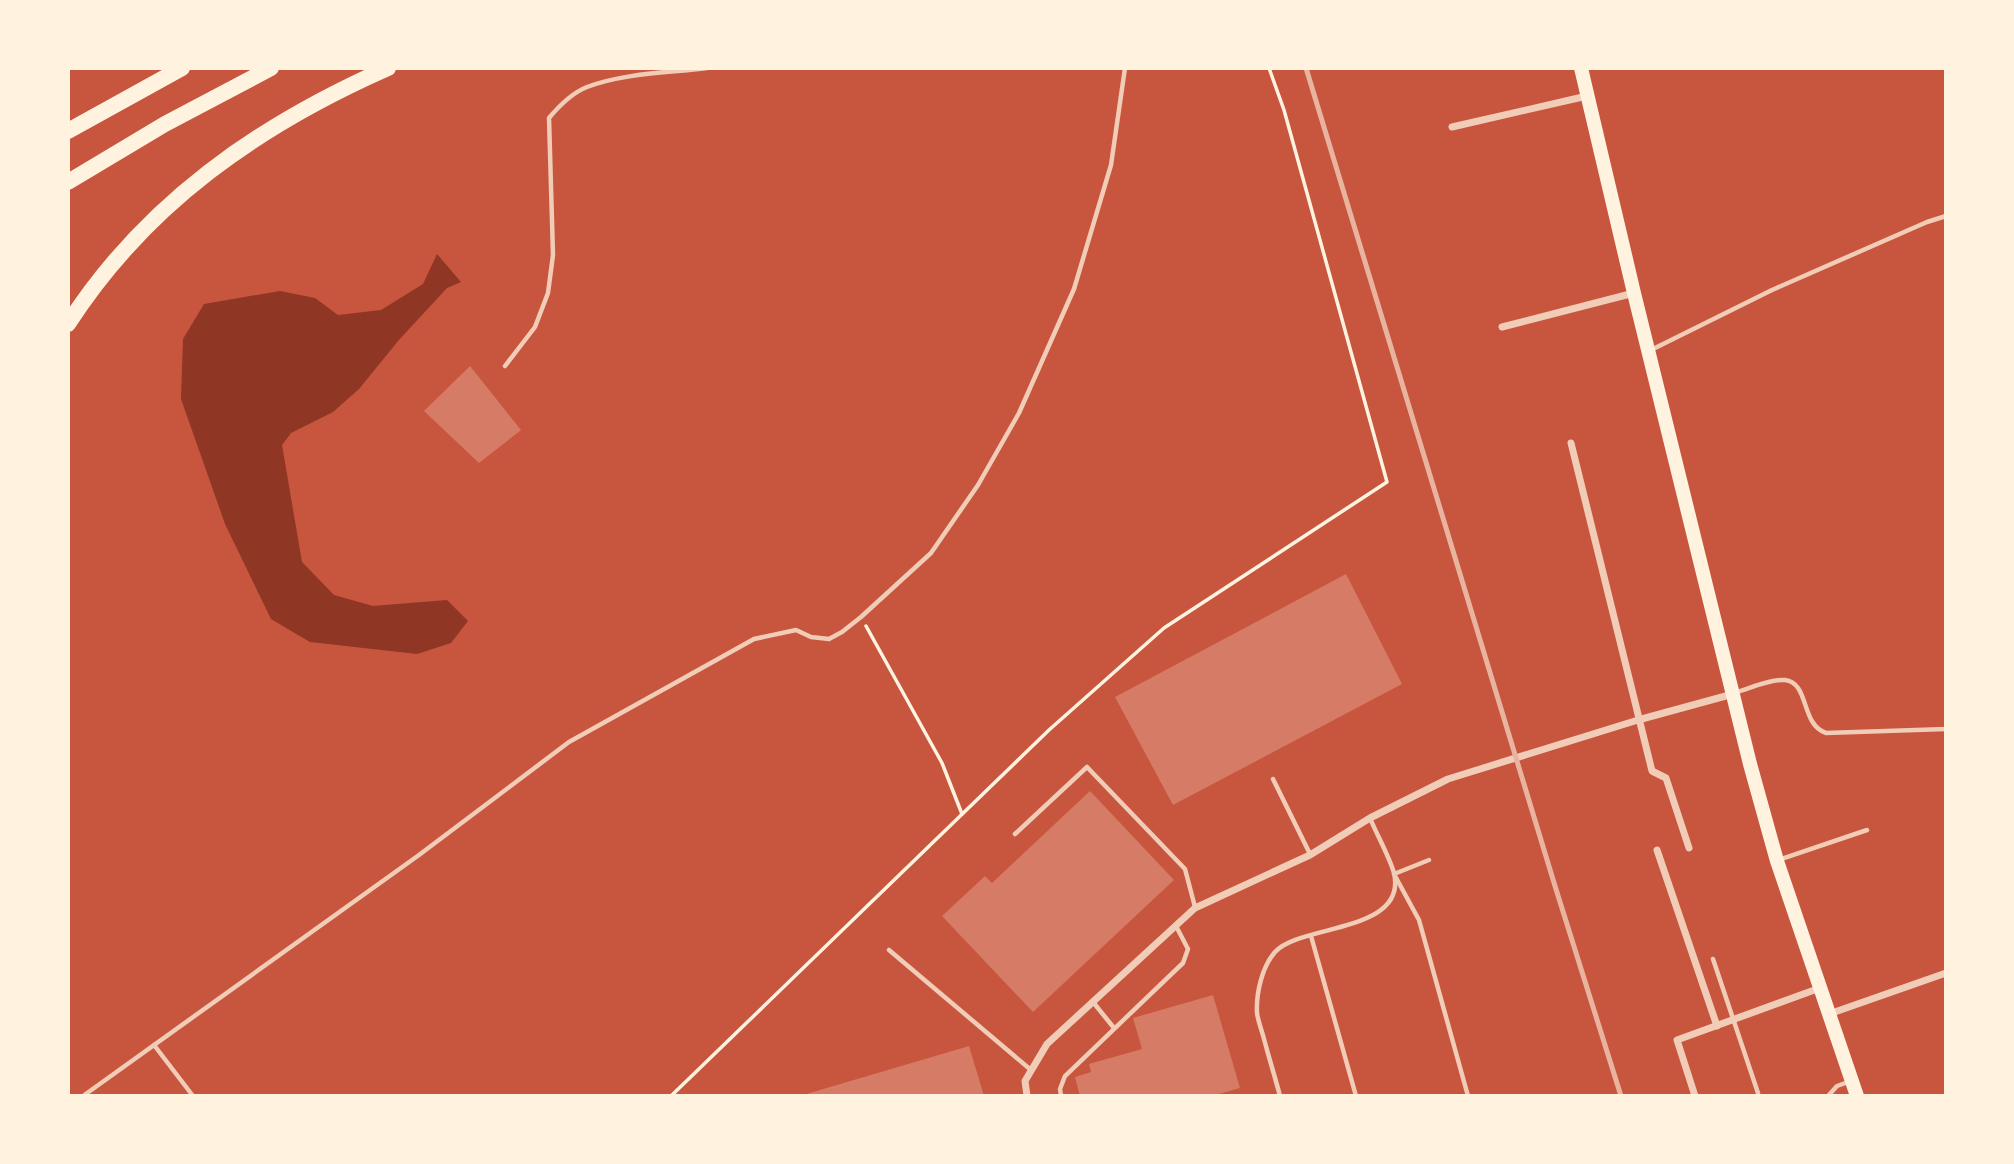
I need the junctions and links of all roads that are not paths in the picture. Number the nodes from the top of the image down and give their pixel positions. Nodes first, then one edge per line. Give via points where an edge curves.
1 (183, 68) edge
2 (271, 68) edge
3 (388, 68) edge
4 (707, 68) edge
5 (1125, 68) edge
6 (1581, 68) edge
7 (1587, 96) junction
8 (1452, 127) dead end
9 (68, 131) edge
10 (68, 182) edge
11 (1946, 216) edge
12 (1634, 293) junction
13 (68, 324) edge
14 (1502, 327) dead end
15 (1648, 351) junction
16 (505, 366) dead end
17 (1571, 443) dead end
18 (1732, 694) junction
19 (1638, 720) junction
20 (1946, 729) edge
21 (1273, 779) dead end
22 (1370, 818) junction
23 (1867, 830) dead end
24 (1015, 834) dead end
25 (1689, 848) dead end
26 (1657, 850) dead end
27 (1310, 855) junction
28 (1429, 860) dead end
29 (1777, 861) junction
30 (1394, 874) junction
31 (1195, 908) junction
32 (1176, 926) junction
33 (1311, 936) junction
34 (889, 950) dead end
35 (1713, 959) dead end
36 (1946, 973) edge
37 (1820, 989) junction
38 (1093, 1002) junction
39 (1829, 1014) junction
40 (1734, 1020) junction
41 (1717, 1026) junction
42 (1114, 1028) junction
43 (154, 1045) junction
44 (1031, 1070) junction
45 (1852, 1081) junction
46 (1758, 1093) dead end
47 (83, 1096) edge
48 (193, 1096) edge
49 (1027, 1096) edge
50 (1062, 1096) edge
51 (1280, 1096) edge
52 (1356, 1096) edge
53 (1468, 1096) edge
54 (1695, 1096) edge
55 (1828, 1096) edge
56 (1857, 1096) edge

1 - 9 highway
2 - 10 highway
3 - 13 highway via 260,134 199,178 129,244
4 - 16 lane via 621,78 585,88 549,118 553,255 548,293 535,327
5 - 43 lane via 1111,165 1074,289 1020,413 931,553 861,618 829,639 796,631 754,639 569,741
6 - 7 main road
7 - 8 street
7 - 12 main road
11 - 15 lane via 1772,290
12 - 14 street
12 - 15 main road
15 - 18 main road
17 - 19 street
18 - 19 street
18 - 20 lane via 1786,680 1800,690 1813,726 1826,733
18 - 29 main road
19 - 22 street via 1448,779
19 - 25 street via 1652,771 1666,778
21 - 27 lane
22 - 27 street
22 - 30 lane
23 - 29 lane
24 - 31 lane via 1087,767 1185,869
26 - 41 street
27 - 31 street
28 - 30 lane
29 - 37 main road
30 - 33 lane via 1394,892 1384,907 1371,916
30 - 53 lane via 1419,920
31 - 32 street
32 - 38 street
32 - 42 lane via 1188,949 1183,963
33 - 51 lane via 1276,951 1259,989 1257,1014
33 - 52 lane
34 - 44 lane
35 - 40 lane
36 - 39 street
37 - 39 main road
37 - 40 street
38 - 42 lane
38 - 44 street via 1047,1044
39 - 45 main road
40 - 41 street
40 - 46 lane
41 - 54 street via 1677,1040
42 - 50 lane via 1065,1076
43 - 47 lane
43 - 48 lane
44 - 49 street via 1025,1081
45 - 55 lane via 1837,1086
45 - 56 main road

